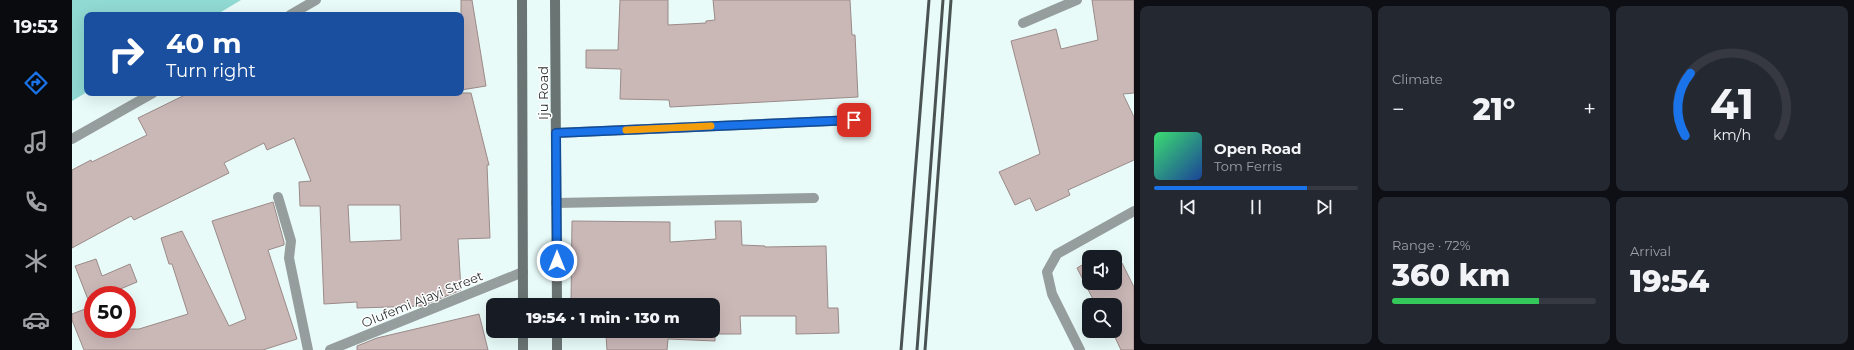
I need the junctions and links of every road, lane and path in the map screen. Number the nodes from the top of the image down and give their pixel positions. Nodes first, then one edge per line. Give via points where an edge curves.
1 (316, 0) edge
2 (522, 0) edge
3 (556, 0) edge
4 (1077, 0) edge
5 (295, 12) edge
6 (1023, 23) dead end
7 (148, 96) edge
8 (854, 120) dead end
9 (556, 133) junction
10 (72, 139) edge
11 (278, 197) dead end
12 (814, 198) dead end
13 (556, 203) junction
14 (1134, 211) edge
15 (522, 272) junction
16 (523, 298) edge
17 (557, 298) edge
18 (523, 338) edge
19 (557, 338) edge
20 (308, 350) edge
21 (330, 350) edge
22 (523, 350) edge
23 (557, 350) edge
24 (1080, 350) edge

1 - 5 street
2 - 15 main road, Iju Road
3 - 9 main road, Iju Road
4 - 6 street
7 - 10 street
8 - 9 street
9 - 13 main road, Iju Road
11 - 20 street via 291,241 289,258
12 - 13 street
13 - 17 main road, Iju Road
14 - 24 street via 1057,254 1047,272 1052,294
15 - 16 main road, Iju Road
15 - 21 street, Olufemi Ajayi Street
18 - 22 main road
19 - 23 main road

